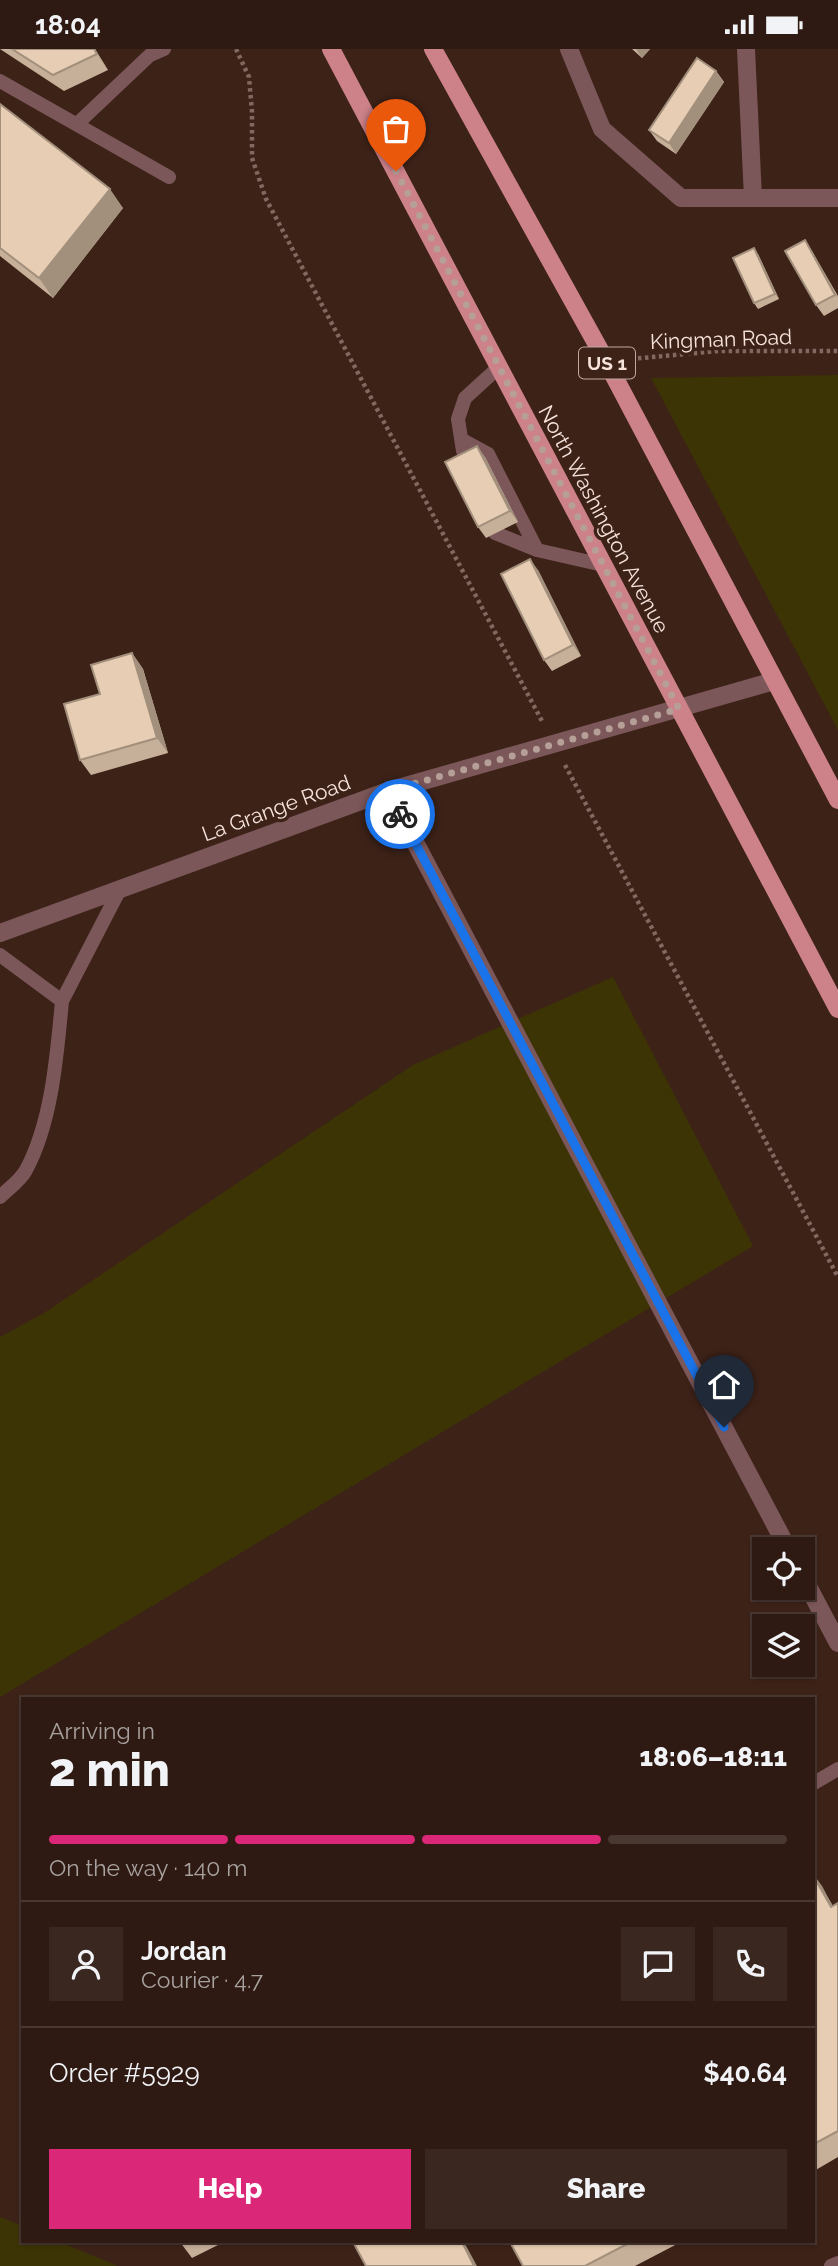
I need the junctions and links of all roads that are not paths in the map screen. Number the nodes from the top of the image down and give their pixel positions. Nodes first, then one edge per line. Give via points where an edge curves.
1 (164, 49) edge
2 (331, 49) edge
3 (433, 49) edge
4 (569, 49) edge
5 (746, 49) edge
6 (0, 81) edge
7 (76, 124) junction
8 (169, 177) dead end
9 (753, 198) junction
10 (838, 198) edge
11 (499, 367) junction
12 (464, 441) junction
13 (463, 468) edge
14 (495, 533) edge
15 (537, 551) junction
16 (603, 565) junction
17 (774, 681) junction
18 (679, 709) junction
19 (388, 791) junction
20 (838, 800) edge
21 (120, 889) junction
22 (0, 933) edge
23 (0, 955) edge
24 (62, 1001) junction
25 (838, 1009) edge
26 (0, 1197) edge
27 (782, 1537) edge
28 (815, 1600) edge
29 (838, 1643) edge
30 (838, 1769) edge
31 (815, 1782) edge
32 (838, 2263) edge
33 (831, 2266) edge

1 - 7 lane via 150,55
2 - 11 main road, North Washington Avenue
3 - 17 main road, US 1 via 606,361
4 - 9 street via 602,128 681,198
5 - 9 street
6 - 7 lane
7 - 8 lane
9 - 10 street
11 - 12 lane via 465,398 458,419
11 - 16 main road, North Washington Avenue
12 - 13 lane
12 - 15 lane via 488,454
14 - 15 lane
15 - 16 lane
16 - 18 main road, North Washington Avenue
17 - 18 street, La Grange Road
17 - 20 main road, US 1
18 - 19 street, La Grange Road
18 - 25 main road, North Washington Avenue
19 - 21 street, La Grange Road
19 - 27 street
21 - 22 street, La Grange Road
21 - 24 lane
23 - 24 lane
24 - 26 lane via 57,1057 42,1131 26,1172
28 - 29 street
30 - 31 lane
32 - 33 lane

